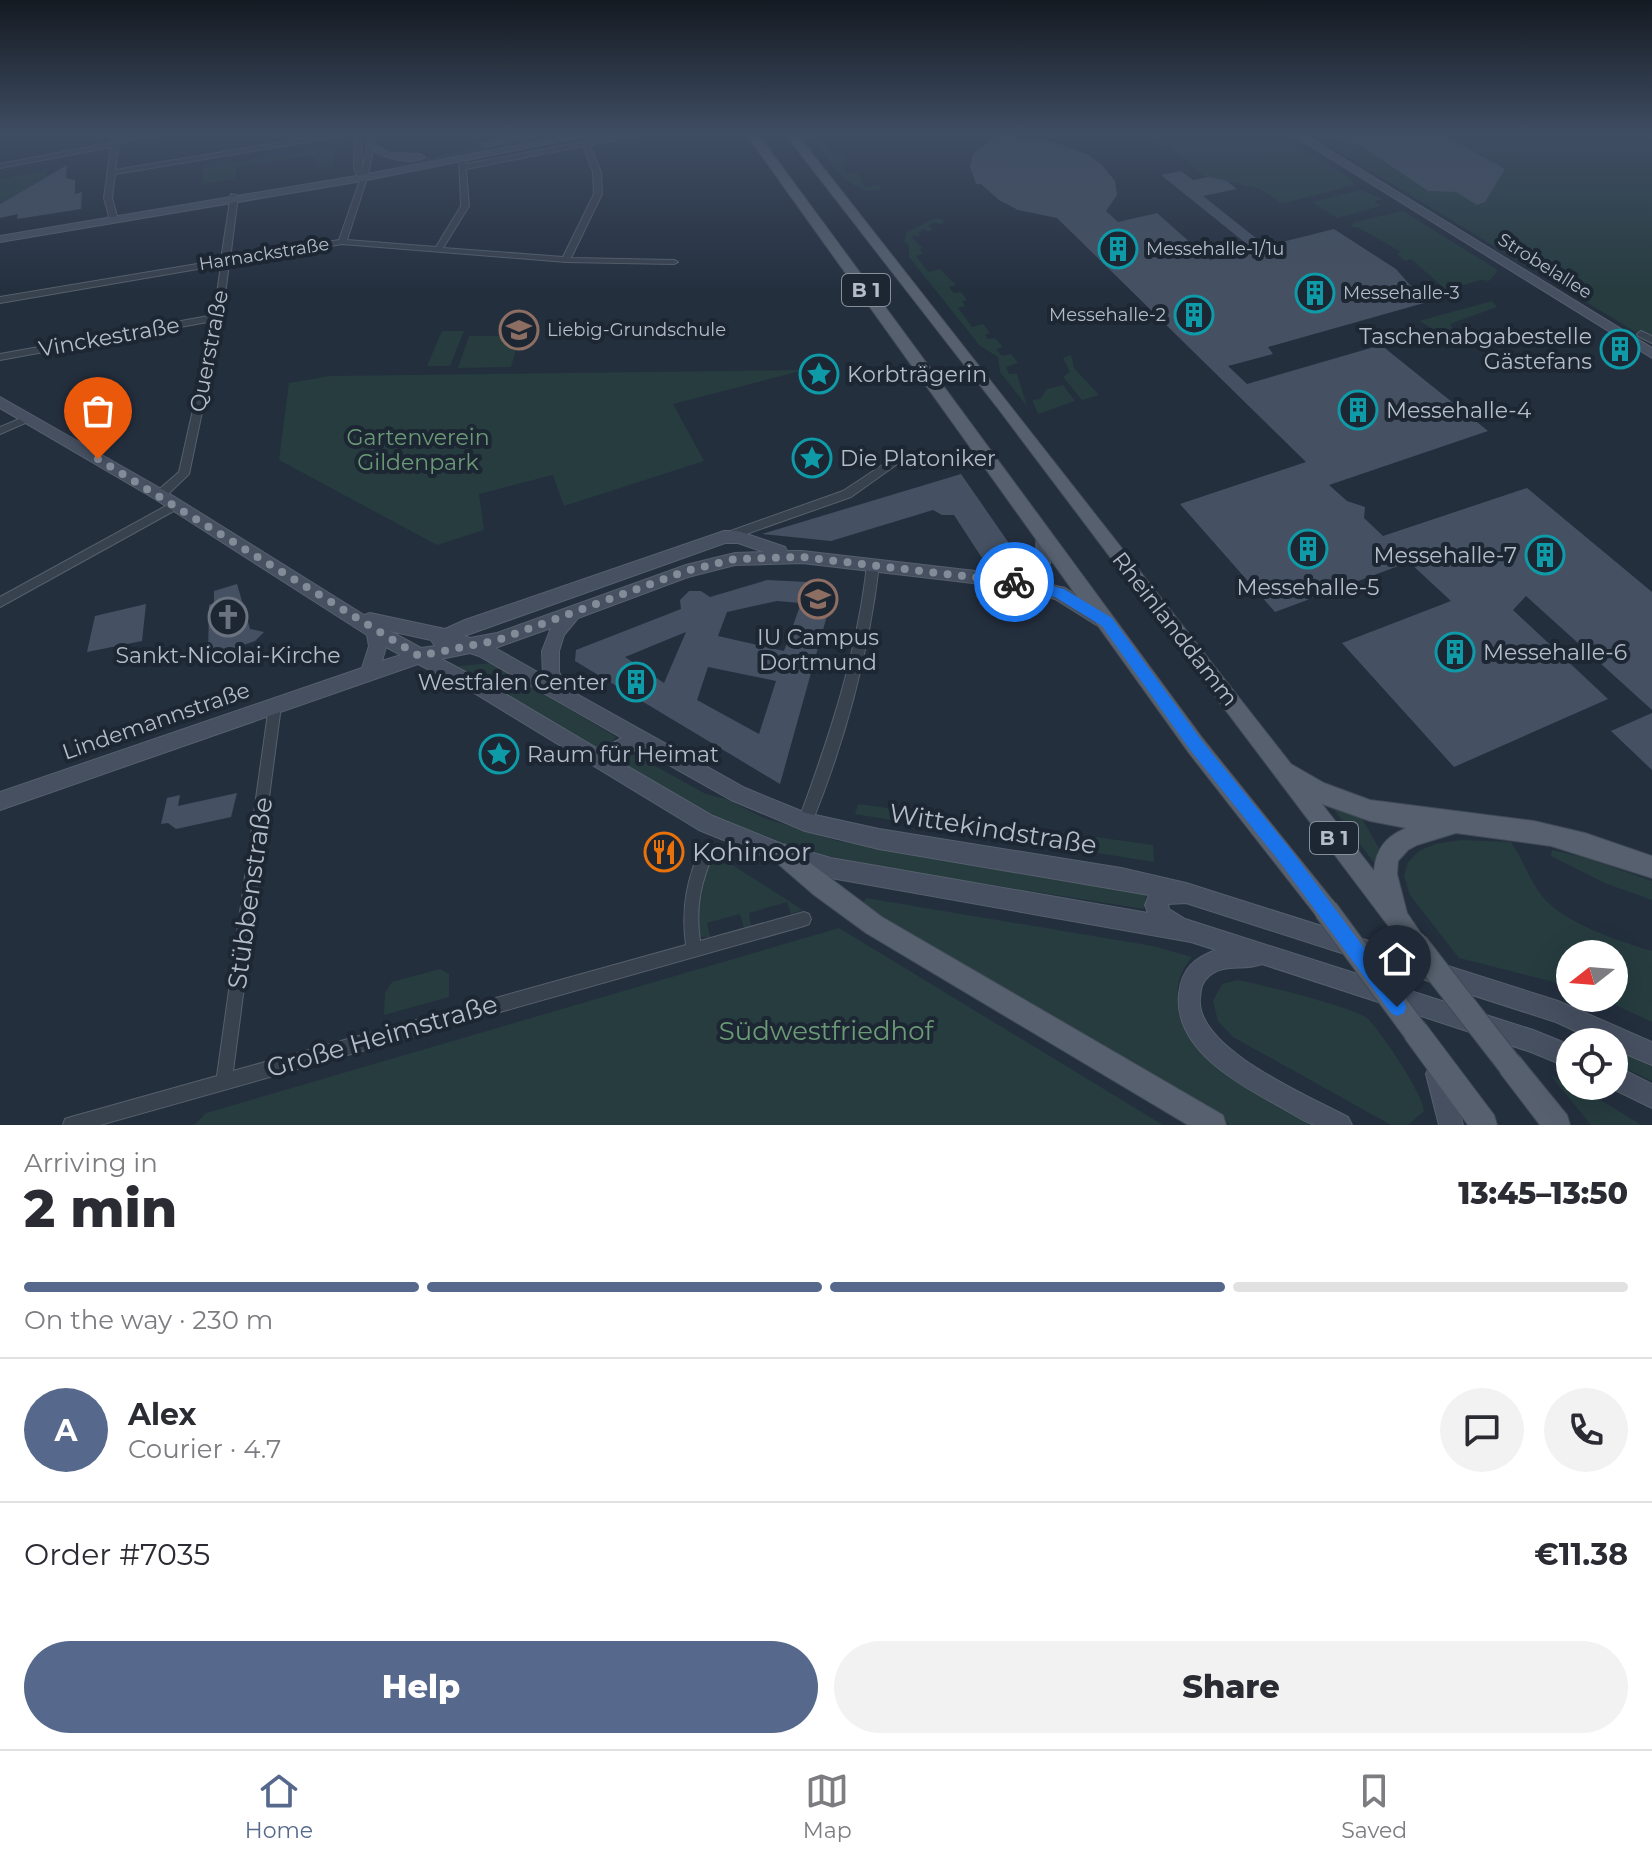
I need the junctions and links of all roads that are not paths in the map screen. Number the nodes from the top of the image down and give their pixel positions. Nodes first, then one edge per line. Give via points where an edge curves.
1 (111, 186) edge
2 (291, 186) edge
3 (359, 186) edge
4 (464, 186) edge
5 (598, 186) edge
6 (790, 186) edge
7 (832, 186) edge
8 (1381, 186) edge
9 (234, 198) junction
10 (113, 217) junction
11 (0, 236) edge
12 (342, 242) junction
13 (438, 250) junction
14 (226, 260) junction
15 (566, 260) junction
16 (674, 262) dead end
17 (0, 300) edge
18 (218, 317) junction
19 (1641, 334) dead end
20 (1652, 340) edge
21 (1652, 354) edge
22 (0, 357) edge
23 (0, 402) edge
24 (29, 418) junction
25 (0, 431) edge
26 (899, 458) dead end
27 (160, 495) junction
28 (175, 505) junction
29 (1044, 535) junction
30 (731, 537) junction
31 (802, 557) junction
32 (735, 559) junction
33 (873, 565) junction
34 (1007, 581) junction
35 (0, 602) edge
36 (346, 611) junction
37 (576, 611) junction
38 (1107, 622) junction
39 (375, 631) junction
40 (444, 636) junction
41 (472, 647) junction
42 (419, 656) junction
43 (369, 674) junction
44 (560, 692) junction
45 (275, 706) junction
46 (639, 738) junction
47 (1272, 755) junction
48 (609, 765) junction
49 (0, 801) edge
50 (805, 822) junction
51 (1456, 823) junction
52 (708, 849) dead end
53 (785, 855) junction
54 (1652, 867) edge
55 (1186, 893) junction
56 (804, 919) dead end
57 (1398, 919) junction
58 (1191, 931) junction
59 (694, 949) junction
60 (1273, 956) junction
61 (1556, 1051) edge
62 (1652, 1054) edge
63 (1434, 1057) junction
64 (224, 1080) junction
65 (1628, 1084) edge
66 (1652, 1096) edge
67 (71, 1125) edge
68 (1213, 1125) edge
69 (1340, 1125) edge
70 (1451, 1125) edge
71 (1484, 1125) edge
72 (1557, 1125) edge

1 - 10 street
2 - 9 main road
3 - 12 street
4 - 13 street via 465,206
5 - 15 street
6 - 29 main road, B 1
7 - 47 main road, Rheinlanddamm / B 1
8 - 21 main road, Strobelallee
9 - 10 main road
9 - 14 street, Querstraße
10 - 11 main road
12 - 13 street, Harnackstraße
12 - 14 street, Harnackstraße
13 - 15 street, Harnackstraße
14 - 17 street, Harnackstraße
14 - 18 street, Querstraße
15 - 16 street, Harnackstraße
18 - 22 street, Vinckestraße
18 - 27 street, Querstraße via 184,474
19 - 20 street
23 - 24 main road, Wittekindstraße
24 - 25 street
24 - 27 main road, Wittekindstraße
26 - 30 street via 847,494
27 - 28 main road, Wittekindstraße
28 - 35 street
28 - 36 main road, Wittekindstraße
29 - 34 main road via 1046,555 1037,570 1025,579
29 - 38 main road, B 1
30 - 31 main road, Lindemannstraße
30 - 32 main road via 749,548
30 - 40 main road, Lindemannstraße
31 - 32 main road, Lindemannstraße
31 - 33 main road, Lindemannstraße
32 - 37 main road, Lindemannstraße
33 - 34 main road, Lindemannstraße
33 - 50 street via 851,690
34 - 38 main road, Lindemannstraße via 1059,593
36 - 39 main road, Wittekindstraße
36 - 40 main road, Wittekindstraße
37 - 41 main road, Lindemannstraße
37 - 44 main road via 559,628 549,656
38 - 63 main road, B 1, bridge
39 - 42 main road, Wittekindstraße
39 - 43 main road via 378,646
40 - 41 main road, Wittekindstraße
40 - 42 main road, Lindemannstraße
41 - 42 main road, Lindemannstraße
41 - 44 main road, Wittekindstraße
42 - 43 main road, Lindemannstraße
42 - 48 main road, Wittekindstraße
43 - 45 main road, Lindemannstraße
44 - 46 main road, Wittekindstraße
45 - 49 main road, Lindemannstraße
45 - 64 street, Stübbenstraße
46 - 48 main road via 622,745
46 - 50 main road, Wittekindstraße via 738,794
47 - 51 main road, B 1 via 1298,779 1351,806
47 - 57 main road, Rheinlanddamm / B 1
48 - 53 main road, Wittekindstraße via 706,823
50 - 55 main road, Wittekindstraße
51 - 54 main road, B 1 via 1543,834
51 - 57 main road, B 1 via 1403,837 1390,853 1386,874
52 - 59 street via 689,895
53 - 58 main road, Wittekindstraße via 877,877
53 - 68 main road via 874,925
55 - 58 main road via 1162,894 1155,905 1162,916
55 - 62 main road, Wittekindstraße via 1558,1012
56 - 59 street, Große Heimstraße
57 - 72 main road, Rheinlanddamm / B 1, bridge
58 - 60 main road, Wittekindstraße
59 - 64 street, Große Heimstraße
60 - 61 main road, Wittekindstraße
60 - 69 main road via 1235,955 1203,966 1190,986 1194,1024 1209,1047 1236,1067
63 - 70 main road, B 1
63 - 71 main road, B 1
64 - 67 street, Große Heimstraße
65 - 66 main road

